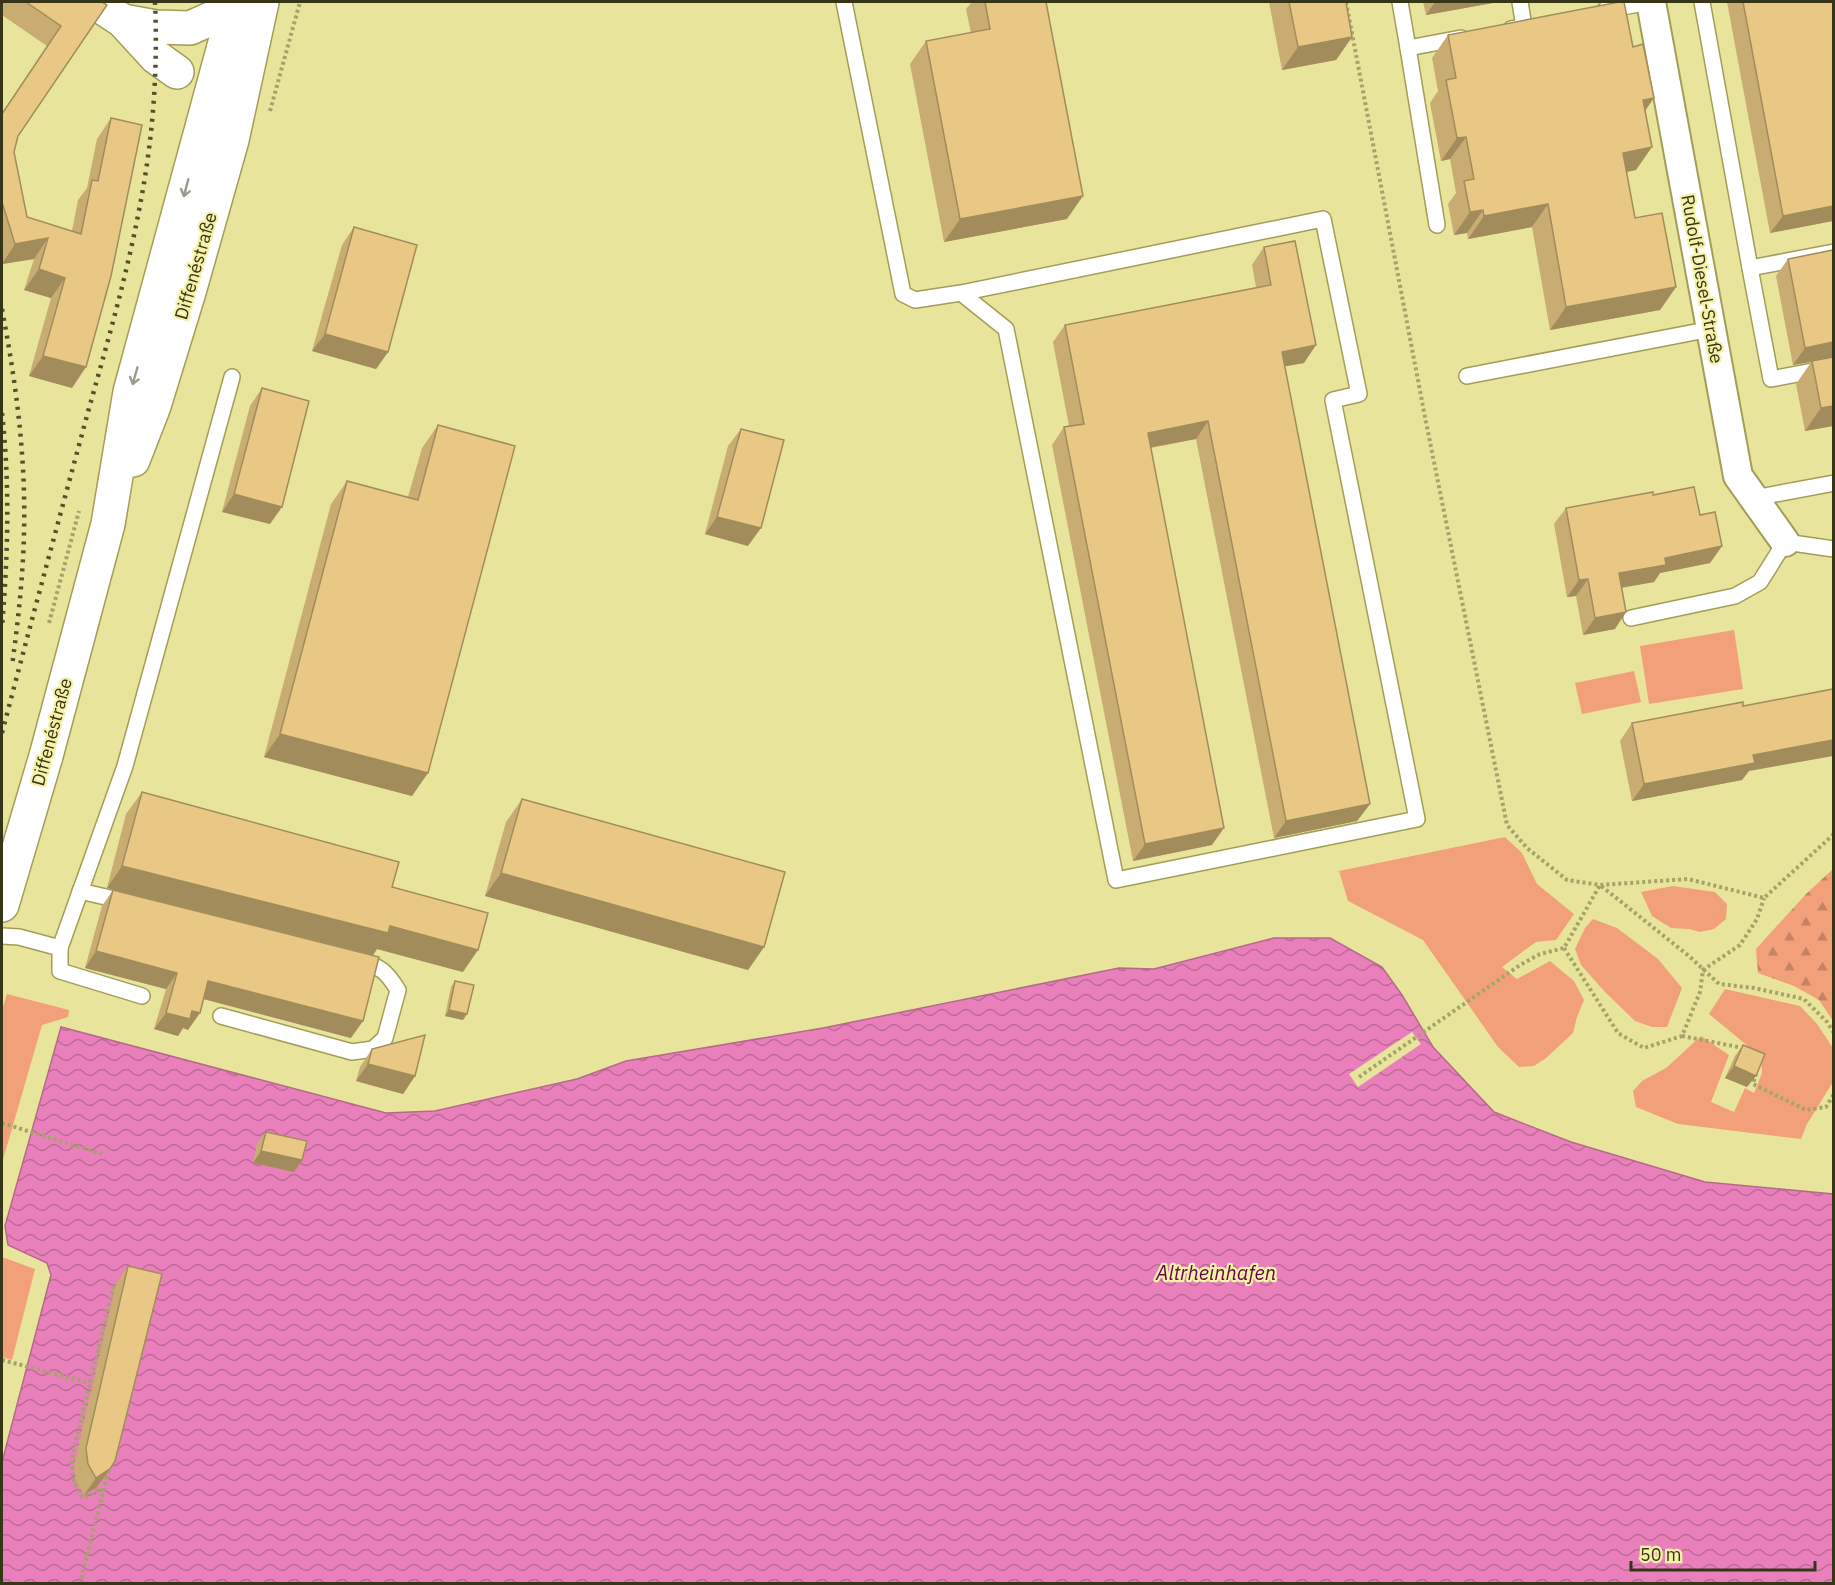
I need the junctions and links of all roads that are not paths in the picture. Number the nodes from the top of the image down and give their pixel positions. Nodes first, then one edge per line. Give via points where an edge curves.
1 (94, 2) edge
2 (844, 2) edge
3 (1400, 2) edge
4 (1520, 2) edge
5 (1650, 2) edge
6 (1702, 2) edge
7 (244, 4) edge
8 (1593, 13) edge
9 (123, 21) junction
10 (190, 28) junction
11 (1501, 31) edge
12 (1478, 35) edge
13 (1408, 48) junction
14 (235, 58) junction
15 (177, 72) junction
16 (201, 132) junction
17 (1437, 225) dead end
18 (1833, 252) edge
19 (1750, 268) junction
20 (961, 293) junction
21 (1711, 329) junction
22 (1833, 367) edge
23 (1467, 375) dead end
24 (232, 377) dead end
25 (1833, 483) edge
26 (1754, 498) junction
27 (108, 524) junction
28 (1785, 542) junction
29 (1833, 549) edge
30 (1631, 618) dead end
31 (80, 891) junction
32 (2, 904) edge
33 (137, 905) edge
34 (2, 936) edge
35 (60, 948) junction
36 (343, 957) edge
37 (142, 996) dead end
38 (221, 1016) dead end

1 - 9 main road
2 - 20 lane via 903,294 915,300
3 - 13 lane
4 - 11 lane via 1530,26
5 - 8 lane
5 - 21 street, Rudolf-Diesel-Straße
6 - 19 lane
7 - 10 main road
7 - 14 main road, Diffenéstraße
9 - 10 main road
9 - 15 main road via 156,57
10 - 14 main road
12 - 13 lane
13 - 17 lane
14 - 15 main road
14 - 16 main road, Diffenéstraße
14 - 27 main road, Diffenéstraße via 242,92 232,140 154,406
15 - 16 main road
16 -> 27 main road, Diffenéstraße via 130,392
18 - 19 lane
19 - 22 lane via 1771,379
20 - 20 lane via 1006,329 1116,880 1418,819 1333,399 1359,394 1323,219
21 - 23 lane
21 - 26 street, Rudolf-Diesel-Straße via 1738,476
24 - 31 lane via 125,766
25 - 26 lane
26 - 28 street, Rudolf-Diesel-Straße
27 - 32 main road, Diffenéstraße
28 - 29 lane
28 - 30 lane via 1760,582 1736,596
31 - 33 lane
31 - 35 lane
34 - 35 lane
35 - 37 lane via 60,971
36 - 38 lane via 377,966 388,974 398,990 385,1038 373,1049 352,1052

